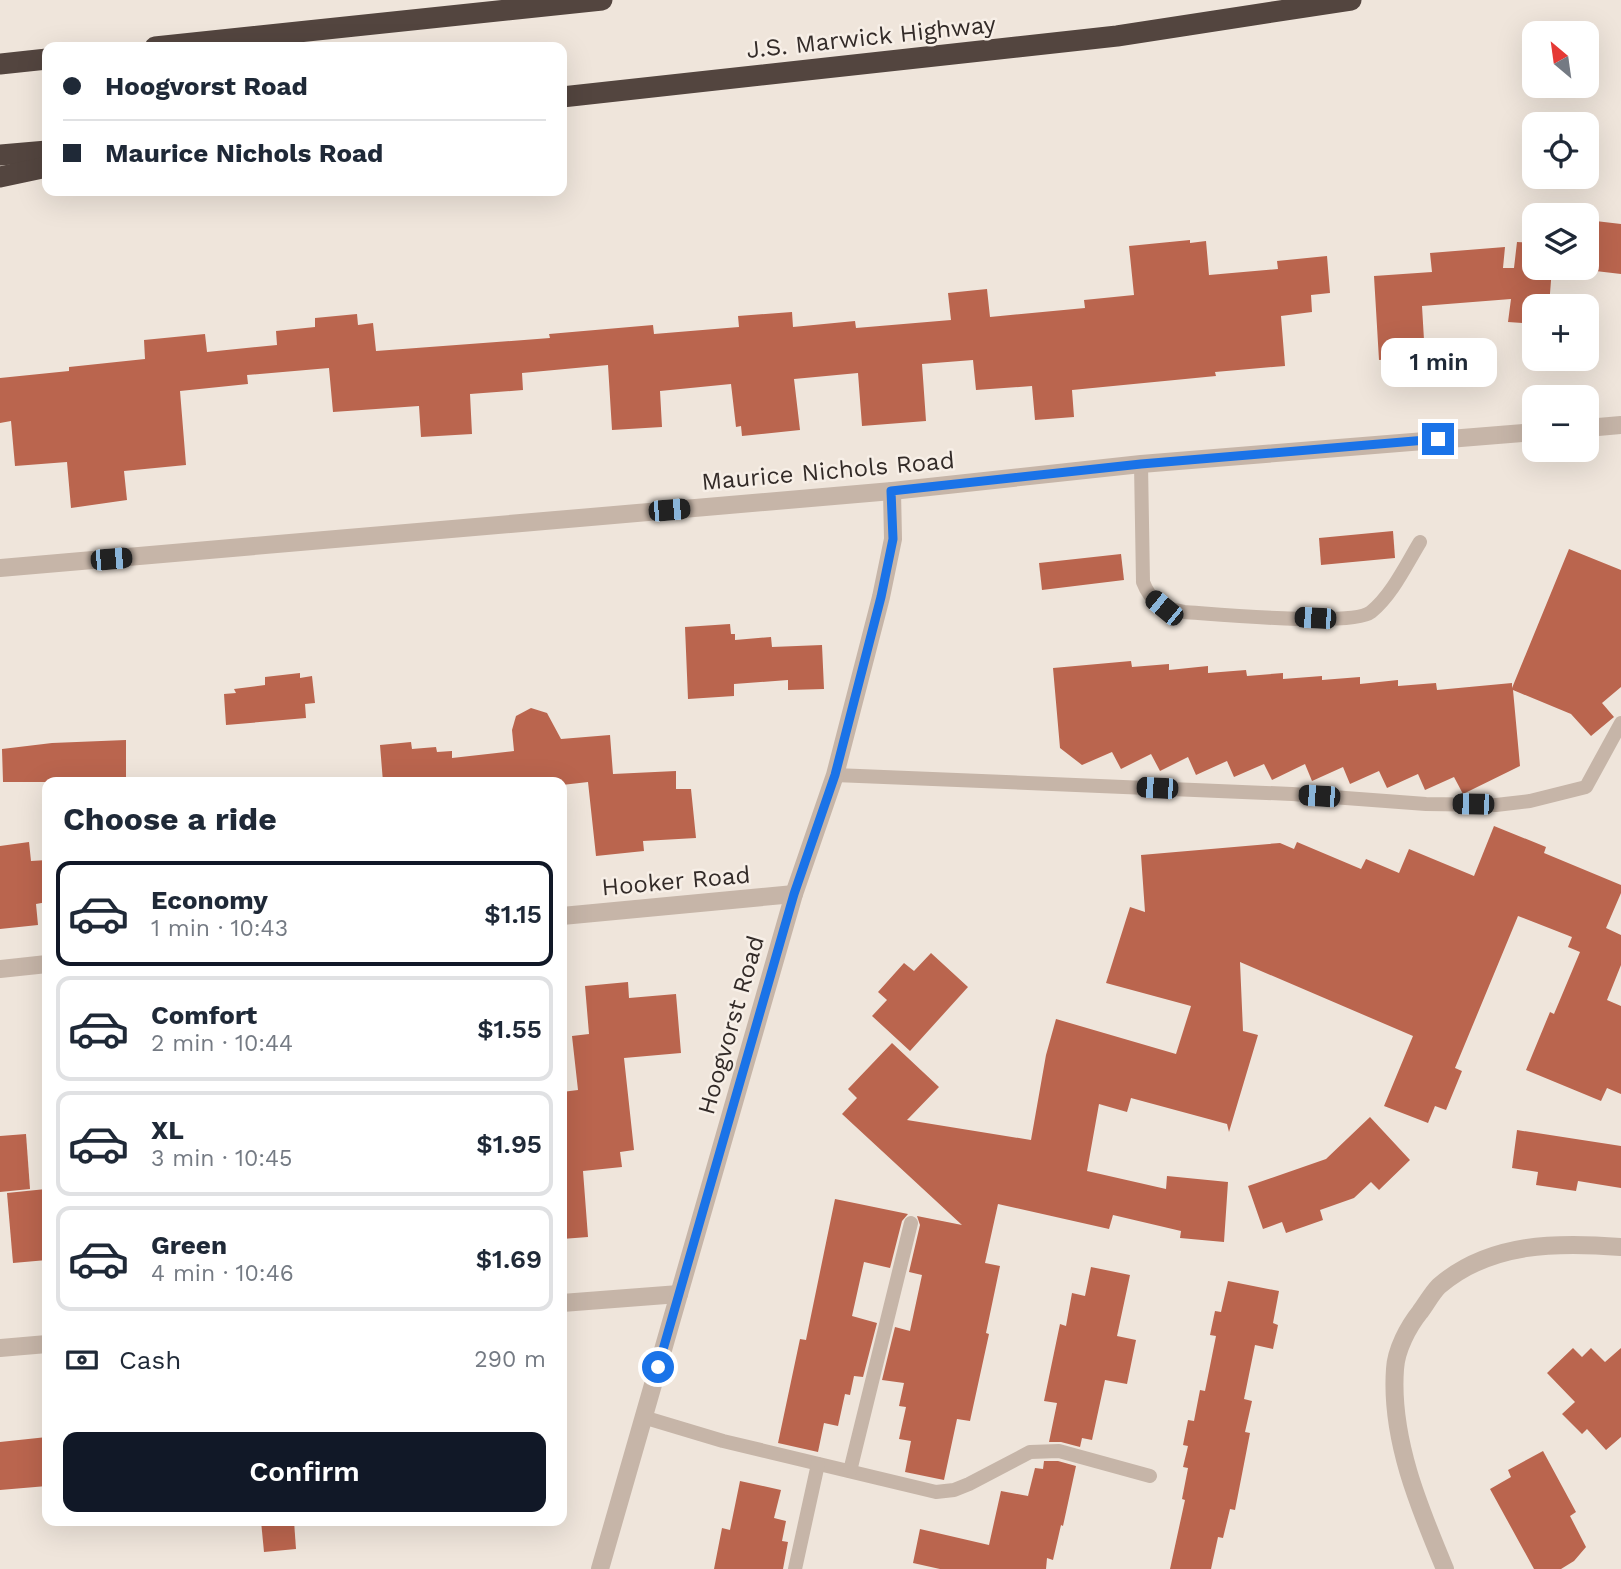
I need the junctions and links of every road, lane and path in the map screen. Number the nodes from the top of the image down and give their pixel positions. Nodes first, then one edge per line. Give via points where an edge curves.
1 (602, 0) edge
2 (1351, 0) edge
3 (203, 42) edge
4 (42, 60) edge
5 (0, 64) edge
6 (567, 96) edge
7 (42, 151) edge
8 (0, 155) edge
9 (42, 168) edge
10 (0, 177) edge
11 (1621, 425) edge
12 (1599, 427) edge
13 (1522, 433) edge
14 (1141, 464) junction
15 (891, 491) junction
16 (1420, 542) dead end
17 (0, 568) edge
18 (1621, 723) edge
19 (835, 775) junction
20 (794, 894) junction
21 (567, 916) edge
22 (42, 965) edge
23 (0, 969) edge
24 (911, 1223) dead end
25 (1621, 1247) edge
26 (679, 1294) junction
27 (567, 1303) edge
28 (42, 1344) edge
29 (0, 1348) edge
30 (643, 1417) junction
31 (818, 1464) junction
32 (850, 1471) junction
33 (1150, 1476) dead end
34 (600, 1569) edge
35 (795, 1569) edge
36 (1445, 1569) edge

1 - 3 highway
2 - 6 highway, J.S. Marwick Highway via 1104,37
4 - 5 highway
7 - 8 highway
9 - 10 highway
11 - 12 street
13 - 14 street, Maurice Nichols Road
14 - 15 street, Maurice Nichols Road
14 - 16 lane via 1143,582 1149,597 1164,608 1342,620 1369,614
15 - 17 street, Maurice Nichols Road
15 - 19 street, Hoogvorst Road via 893,539
18 - 19 lane via 1586,787 1496,805
19 - 20 street, Hoogvorst Road
20 - 21 street, Hooker Road
20 - 26 street, Hoogvorst Road
22 - 23 street
24 - 32 lane
25 - 36 street via 1573,1243 1520,1248 1476,1262 1438,1287 1409,1327 1395,1367 1398,1431 1421,1513
26 - 27 street
26 - 30 street, Hoogvorst Road
28 - 29 street
30 - 31 lane
30 - 34 street, Hoogvorst Road
31 - 32 lane
31 - 35 lane
32 - 33 lane via 936,1492 954,1490 1045,1449

